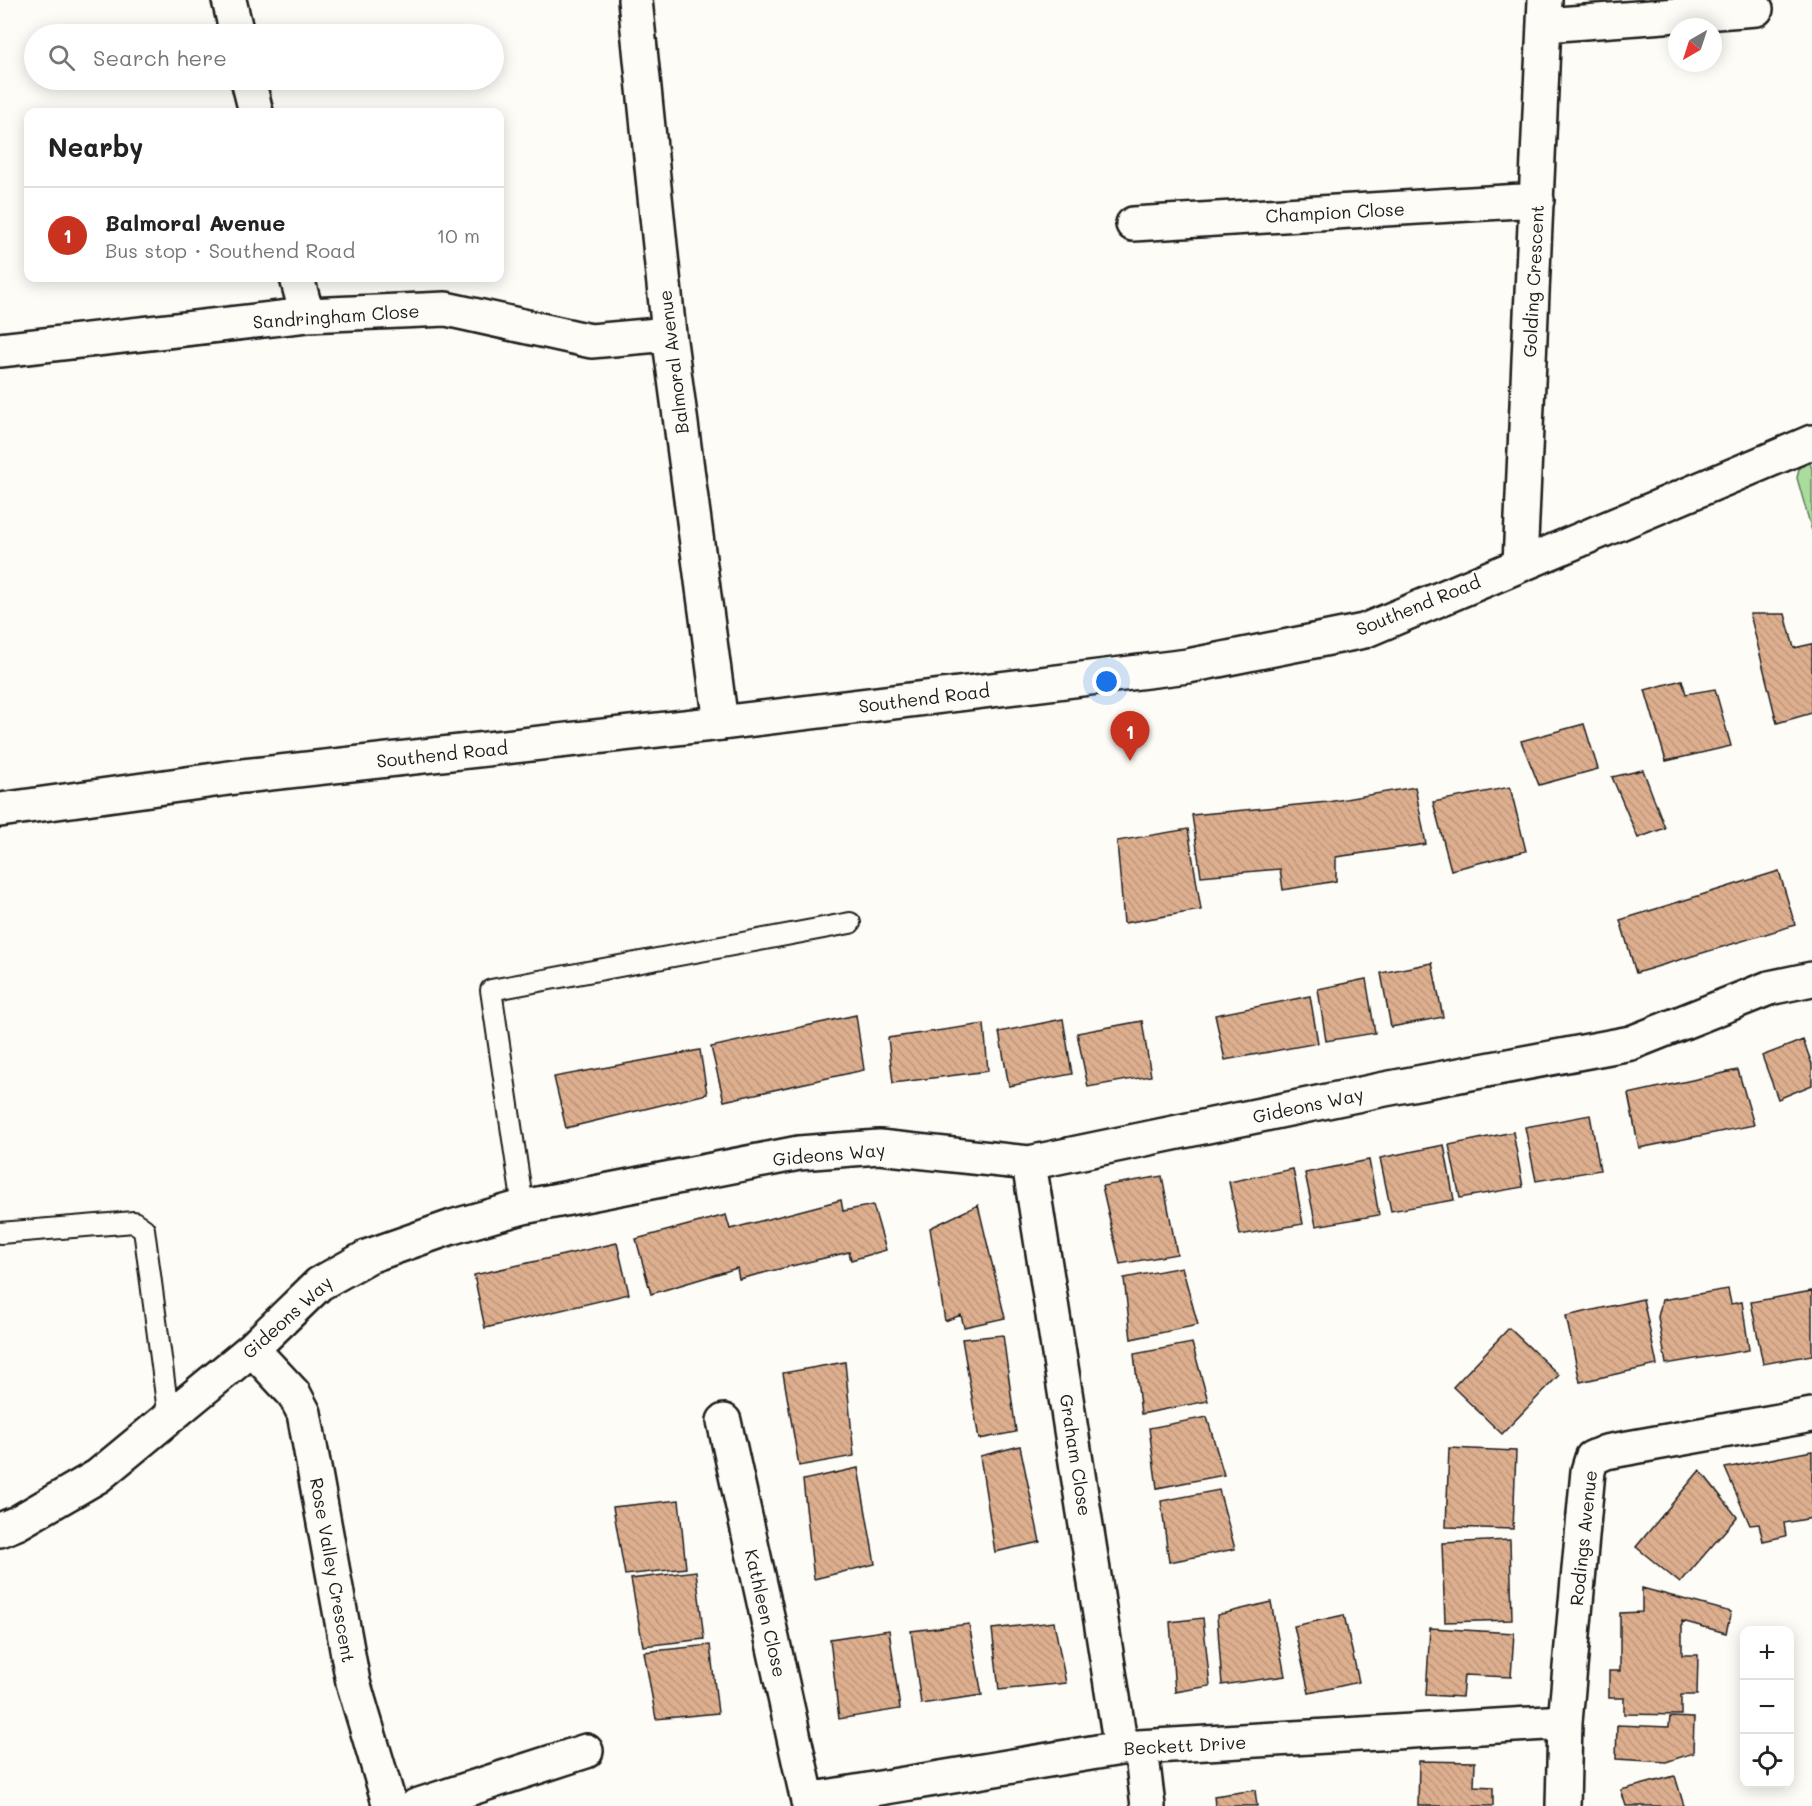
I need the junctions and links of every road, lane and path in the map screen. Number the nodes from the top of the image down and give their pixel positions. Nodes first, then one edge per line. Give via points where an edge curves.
1 (229, 0) edge
2 (635, 0) edge
3 (1756, 9) dead end
4 (1545, 12) edge
5 (235, 24) edge
6 (250, 90) edge
7 (255, 108) edge
8 (1537, 200) junction
9 (1133, 224) dead end
10 (298, 282) edge
11 (307, 315) junction
12 (669, 334) junction
13 (0, 350) edge
14 (1812, 442) edge
15 (1521, 563) junction
16 (721, 723) junction
17 (0, 810) edge
18 (850, 923) dead end
19 (1812, 979) edge
20 (1029, 1163) junction
21 (523, 1207) junction
22 (0, 1233) edge
23 (252, 1348) junction
24 (1812, 1415) edge
25 (169, 1419) junction
26 (724, 1421) dead end
27 (0, 1530) edge
28 (1565, 1722) junction
29 (1131, 1748) junction
30 (586, 1751) dead end
31 (809, 1803) edge
32 (390, 1806) edge
33 (416, 1806) edge
34 (1148, 1806) edge
35 (1563, 1806) edge

1 - 5 street
2 - 12 street, Balmoral Avenue
3 - 4 street
4 - 8 street, Golding Crescent
6 - 7 street
8 - 9 street, Champion Close
8 - 15 street, Golding Crescent
10 - 11 street
11 - 12 street, Sandringham Close via 446,309 591,341
11 - 13 street, Sandringham Close
12 - 16 street, Balmoral Avenue
14 - 15 street, Southend Road
15 - 16 street, Southend Road via 1364,631 1188,666
16 - 17 street, Southend Road via 243,776
18 - 21 lane via 491,990
19 - 20 street, Gideons Way via 1769,988 1631,1043
20 - 21 street, Gideons Way via 879,1147 800,1153
20 - 29 street, Graham Close
21 - 23 street, Gideons Way via 452,1227 343,1269 319,1284
22 - 25 lane via 134,1222 144,1229
23 - 25 street, Gideons Way
23 - 32 street, Rose Valley Crescent via 294,1394 304,1413 352,1682
24 - 28 street, Rodings Avenue via 1606,1452 1593,1458 1588,1471
25 - 27 street, Gideons Way via 98,1476
26 - 31 street, Kathleen Close
28 - 29 street, Beckett Drive
28 - 35 street, Rodings Avenue
29 - 31 street, Beckett Drive
29 - 34 street, Graham Close
30 - 33 street

